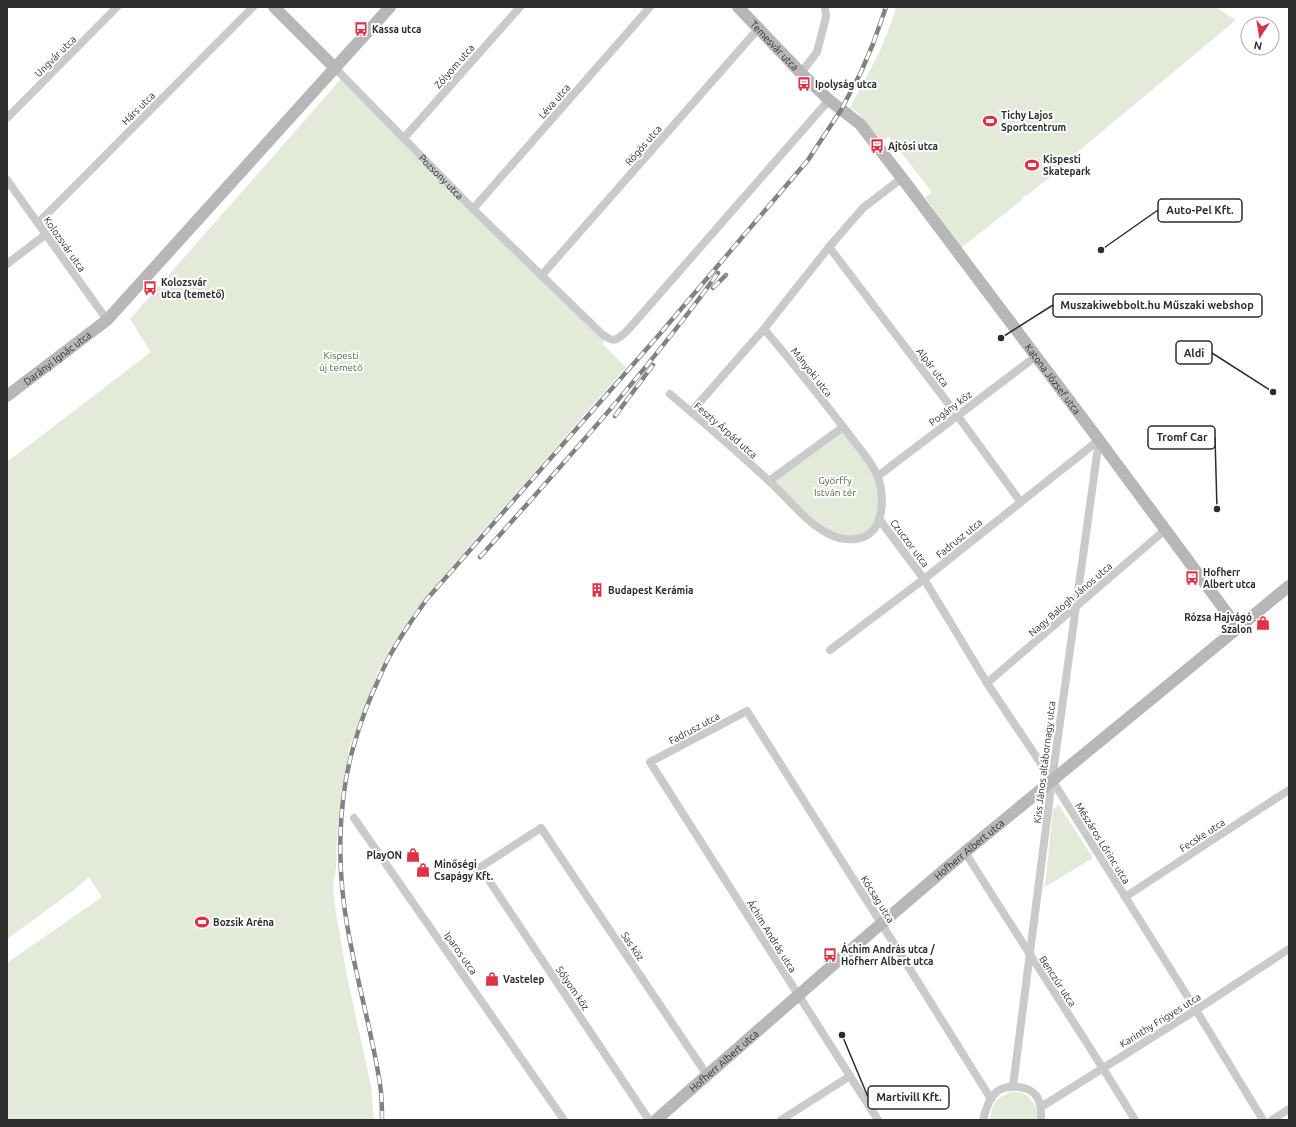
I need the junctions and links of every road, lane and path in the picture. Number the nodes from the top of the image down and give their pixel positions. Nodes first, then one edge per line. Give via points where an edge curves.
1 (117, 7) edge
2 (253, 7) edge
3 (274, 7) edge
4 (390, 7) edge
5 (520, 7) edge
6 (650, 7) edge
7 (738, 7) edge
8 (825, 7) edge
9 (758, 29) junction
10 (335, 68) junction
11 (801, 73) junction
12 (829, 100) junction
13 (7, 118) edge
14 (404, 138) junction
15 (902, 178) junction
16 (7, 180) edge
17 (473, 209) junction
18 (38, 223) junction
19 (45, 235) junction
20 (829, 247) junction
21 (7, 264) edge
22 (542, 275) junction
23 (107, 320) junction
24 (764, 329) junction
25 (1036, 357) junction
26 (670, 394) dead end
27 (7, 396) edge
28 (691, 412) junction
29 (957, 415) junction
30 (843, 427) junction
31 (1099, 440) junction
32 (878, 476) junction
33 (769, 481) junction
34 (1020, 501) junction
35 (879, 519) junction
36 (1165, 530) junction
37 (924, 578) junction
38 (1289, 586) edge
39 (1075, 607) junction
40 (1238, 628) junction
41 (830, 650) dead end
42 (987, 683) junction
43 (747, 711) joint
44 (650, 762) joint
45 (1052, 780) junction
46 (1289, 790) edge
47 (354, 818) dead end
48 (965, 852) junction
49 (478, 868) joint
50 (1125, 897) junction
51 (882, 923) junction
52 (1289, 949) edge
53 (1030, 955) junction
54 (798, 995) junction
55 (1196, 1010) junction
56 (1104, 1068) junction
57 (707, 1075) junction
58 (850, 1076) junction
59 (1013, 1086) junction
60 (991, 1099) junction
61 (1041, 1107) junction
62 (1289, 1109) edge
63 (564, 1120) edge
64 (649, 1120) edge
65 (656, 1120) edge
66 (781, 1120) edge
67 (878, 1120) edge
68 (983, 1120) edge
69 (1040, 1120) edge
70 (1135, 1120) edge
71 (1262, 1120) edge
72 (1272, 1120) edge

1 - 13 street, Ungvár utca
2 - 18 street, Hárs utca
3 - 10 street, Pozsony utca
4 - 10 street
5 - 14 street, Zólyom utca
6 - 17 street, Léva utca
7 - 9 street, Temesvár utca
8 - 11 street via 826,17 817,52
9 - 11 street, Temesvár utca
9 - 22 street, Rögös utca
10 - 14 street, Pozsony utca
10 - 23 street
11 - 12 street, Temesvár utca
12 - 15 street, Katona József utca via 860,124
12 - 22 street, Pozsony utca via 618,339 609,339 602,334
14 - 17 street, Pozsony utca
15 - 20 street via 863,208
15 - 25 street, Katona József utca
16 - 18 street, Kolozsvár utca
17 - 22 street, Pozsony utca
18 - 19 street, Kolozsvár utca
19 - 21 street
19 - 23 street, Kolozsvár utca
20 - 24 street
20 - 29 street, Alpár utca
23 - 27 street, Darányi Ignác utca
24 - 28 street
24 - 30 street, Mányoki utca
25 - 29 street, Pogány köz
25 - 31 street, Katona József utca
26 - 28 street, Feszty Árpád utca
28 - 33 street, Feszty Árpád utca
29 - 32 street, Pogány köz
29 - 34 street, Alpár utca
30 - 32 street, Mányoki utca
30 - 33 street
31 - 34 street, Fadrusz utca
31 - 36 street, Katona József utca
31 - 39 street, Kiss János altábornagy utca
32 - 35 street via 882,497
33 - 35 street, Feszty Árpád utca via 813,523 833,535 848,539 864,537 872,532
34 - 37 street, Fadrusz utca
35 - 37 street, Czuczor utca
36 - 39 street, Nagy Balogh János utca
36 - 40 street, Katona József utca
37 - 41 street, Fadrusz utca
37 - 42 street, Mészáros Lőrinc utca
38 - 40 street, Hofherr Albert utca
39 - 42 street, Nagy Balogh János utca
39 - 45 street, Kiss János altábornagy utca
40 - 45 street, Hofherr Albert utca
42 - 45 street, Mészáros Lőrinc utca
43 - 44 street, Fadrusz utca
43 - 51 street, Kócsag utca
44 - 54 street, Áchim András utca
45 - 48 street, Hofherr Albert utca
45 - 50 street, Mészáros Lőrinc utca
45 - 53 street, Kiss János altábornagy utca
46 - 50 street, Fecske utca
47 - 63 street, Iparos utca
48 - 51 street, Hofherr Albert utca
48 - 53 street, Benczúr utca
49 - 57 street, Sas köz via 541,828
49 - 64 street, Sólyom köz
50 - 55 street, Mészáros Lőrinc utca
51 - 54 street, Hofherr Albert utca
51 - 60 street, Kócsag utca
52 - 55 street, Karinthy Frigyes utca
53 - 56 street, Benczúr utca
53 - 59 street, Kiss János altábornagy utca
54 - 57 street, Hofherr Albert utca
54 - 58 street, Áchim András utca
55 - 56 street, Karinthy Frigyes utca
55 - 71 street, Mészáros Lőrinc utca
56 - 61 street, Karinthy Frigyes utca
56 - 70 street, Benczúr utca
57 - 65 street, Hofherr Albert utca
58 - 66 street
58 - 67 street, Áchim András utca
59 - 60 street via 998,1091
59 - 61 street via 1034,1092
60 - 68 street
61 - 69 street
62 - 72 street

